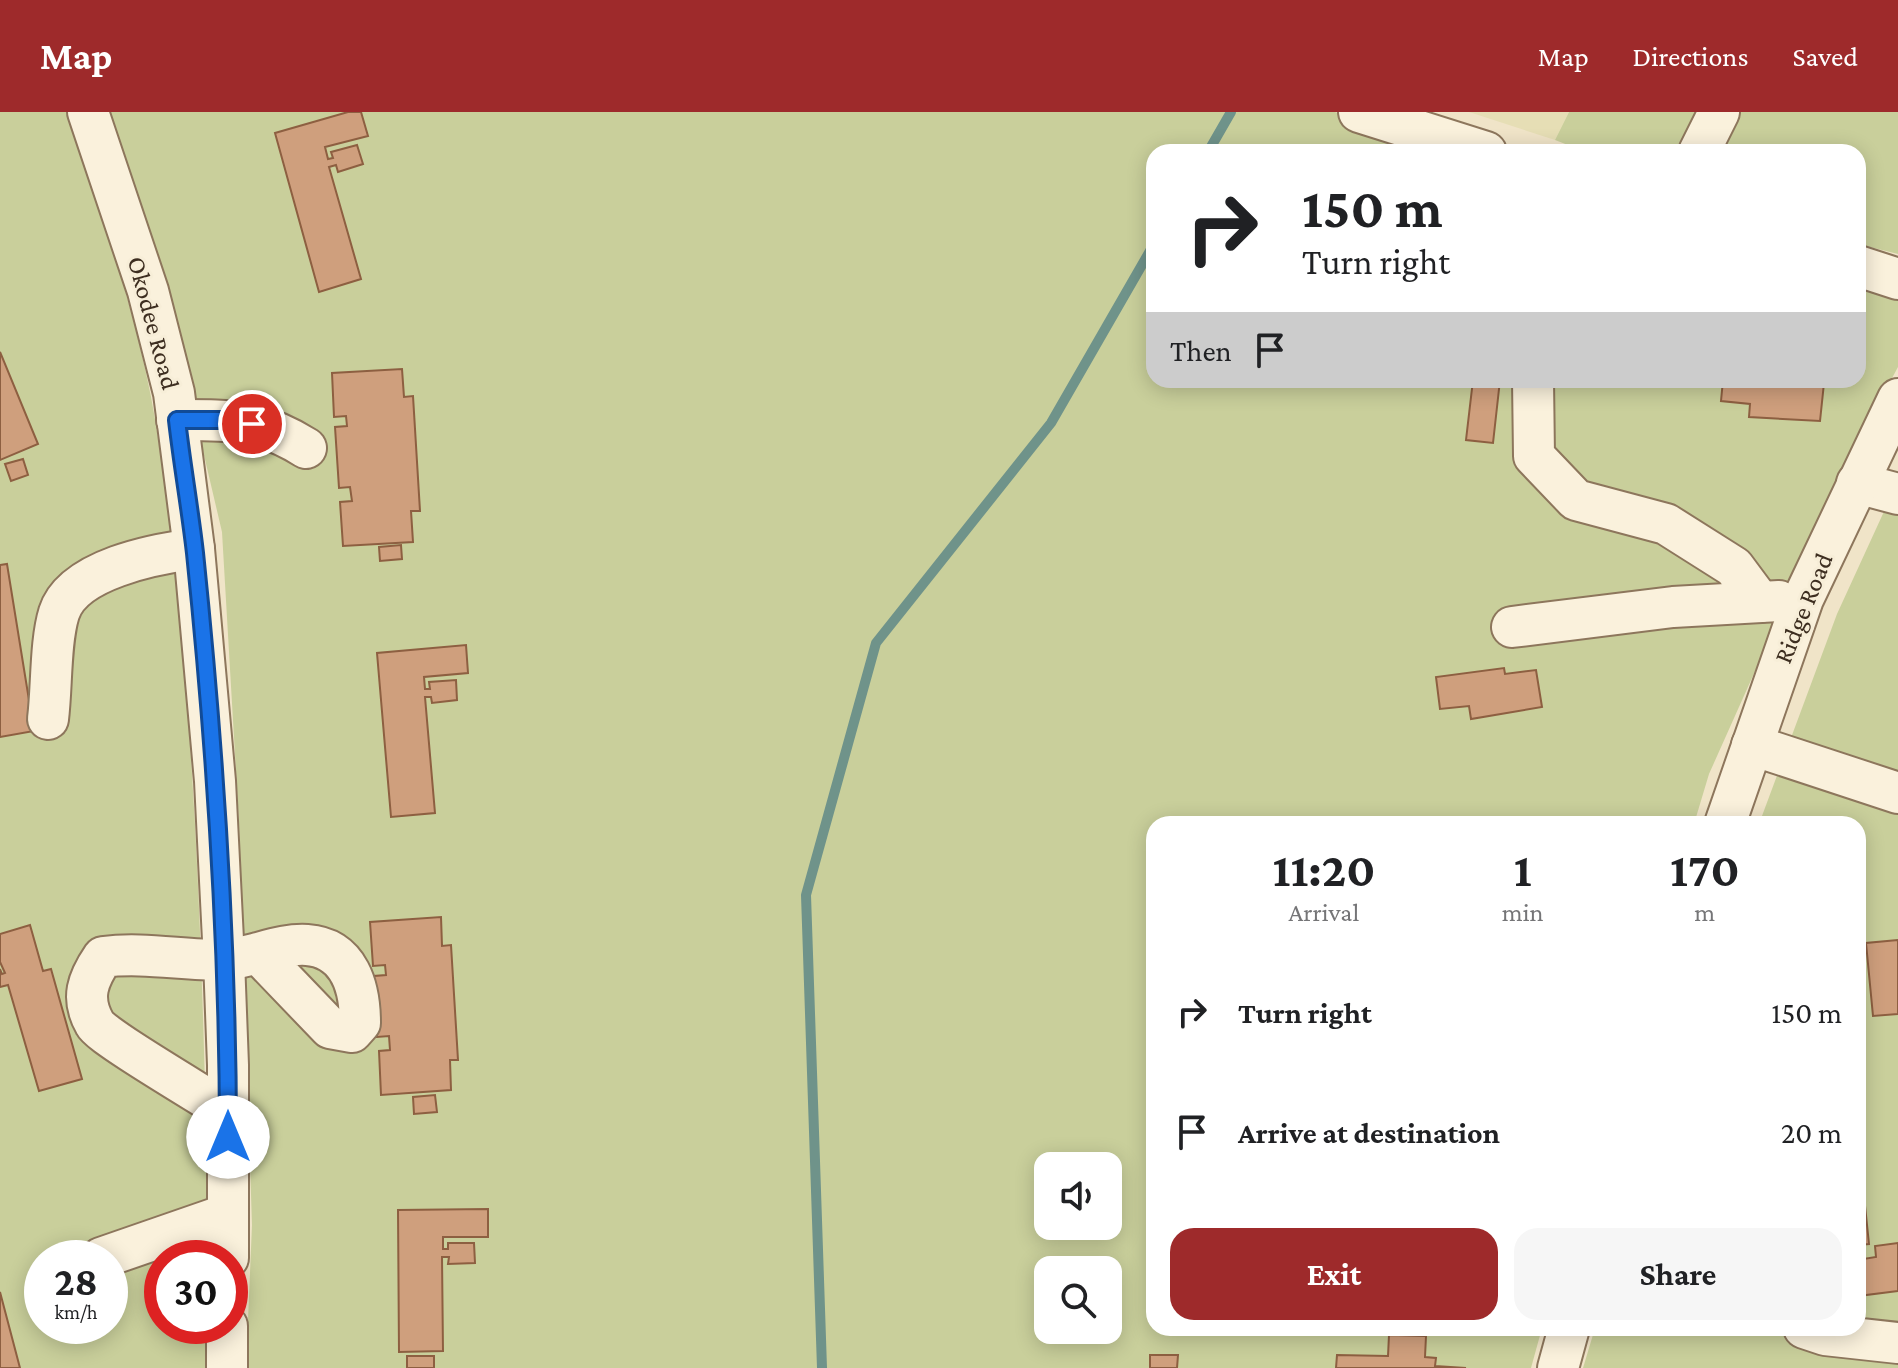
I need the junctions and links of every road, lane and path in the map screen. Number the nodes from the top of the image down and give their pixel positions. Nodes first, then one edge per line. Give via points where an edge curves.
1 (88, 112) edge
2 (1359, 112) edge
3 (1719, 112) edge
4 (1461, 144) edge
5 (1703, 144) edge
6 (1866, 269) edge
7 (1898, 279) edge
8 (1533, 388) edge
9 (1898, 399) edge
10 (177, 420) junction
11 (306, 448) dead end
12 (1857, 483) junction
13 (1898, 494) edge
14 (194, 549) junction
15 (1803, 599) junction
16 (1760, 602) junction
17 (1512, 627) dead end
18 (48, 719) dead end
19 (1752, 745) junction
20 (1898, 793) edge
21 (1717, 816) edge
22 (241, 957) junction
23 (228, 1112) junction
24 (228, 1214) junction
25 (228, 1240) edge
26 (128, 1249) edge
27 (1567, 1336) edge
28 (1834, 1336) edge
29 (1898, 1343) edge
30 (227, 1344) edge
31 (227, 1368) edge
32 (1558, 1368) edge

1 - 10 street, Okodee Road via 148,291
2 - 4 street
3 - 5 street
6 - 7 street
8 - 16 street via 1534,456 1576,500 1666,524 1734,567
9 - 12 street, Ridge Road
10 - 11 street via 229,420 275,428
10 - 14 street, Okodee Road
12 - 13 street
12 - 15 street, Ridge Road
14 - 18 street via 151,555 82,582 60,611
14 - 22 street, Okodee Road via 215,781
15 - 16 street
15 - 19 street, Ridge Road
16 - 17 street
19 - 20 street
19 - 21 street, Ridge Road
22 - 23 street, Okodee Road
22 - 23 street via 103,957 88,980 85,997 95,1027
23 - 24 street, Okodee Road
24 - 25 street, Okodee Road
24 - 26 street
27 - 32 street
28 - 29 street
30 - 31 street

